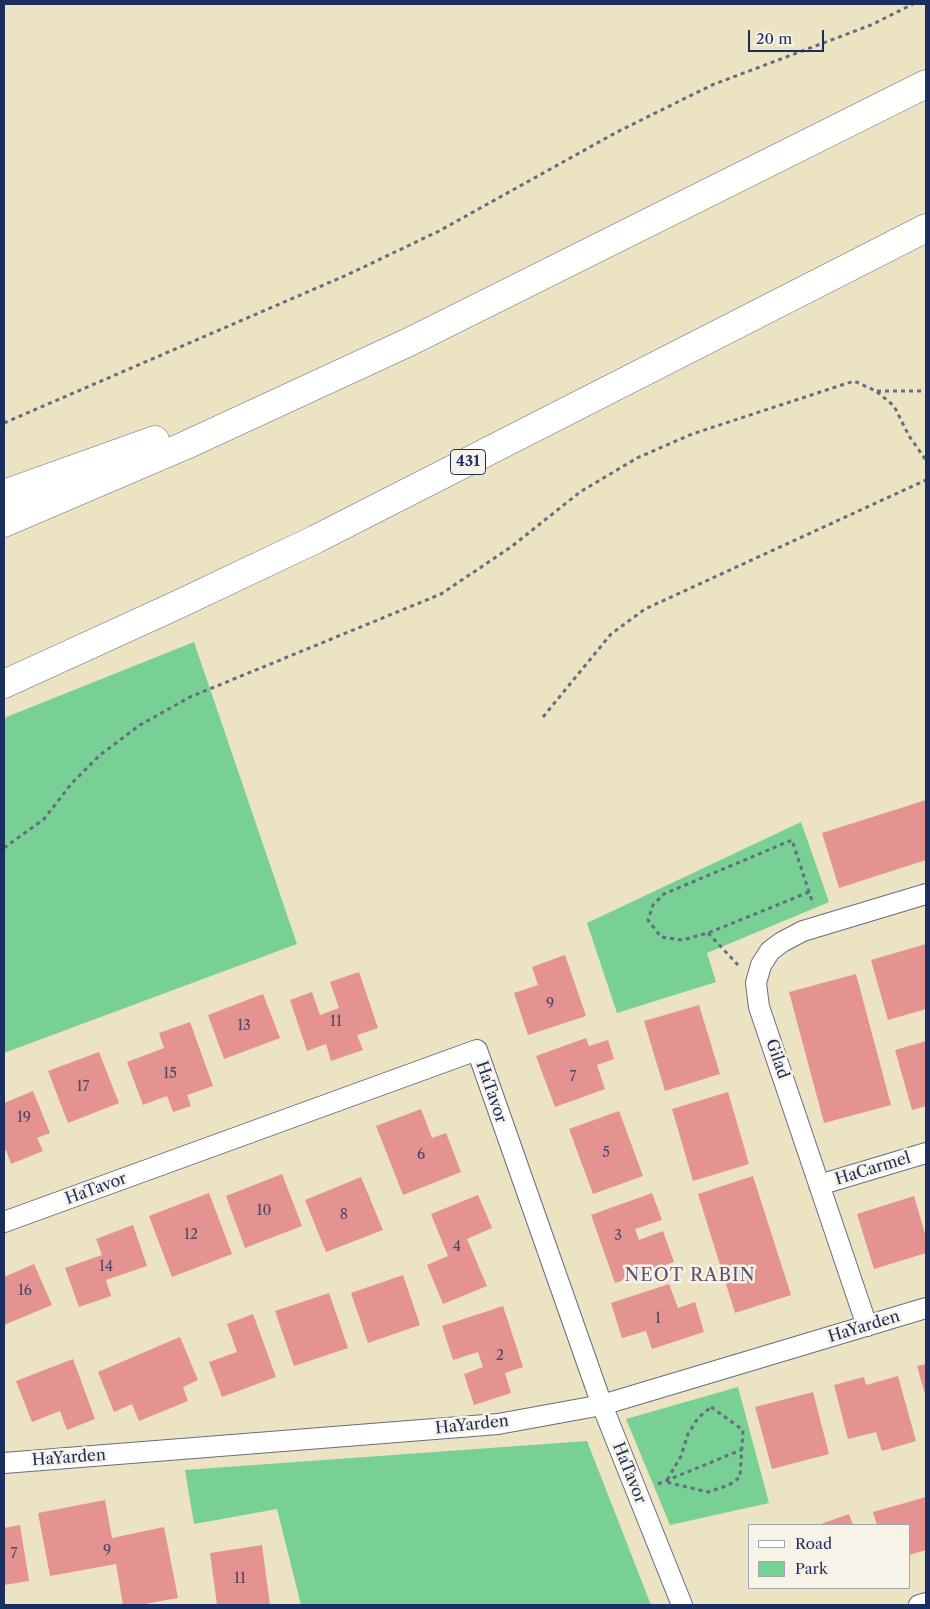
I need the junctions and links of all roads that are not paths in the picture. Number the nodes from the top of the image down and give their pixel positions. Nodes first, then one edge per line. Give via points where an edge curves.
1 (926, 84) edge
2 (926, 228) edge
3 (322, 381) junction
4 (4, 494) edge
5 (4, 523) edge
6 (4, 684) edge
7 (926, 894) edge
8 (926, 1153) edge
9 (819, 1185) junction
10 (4, 1222) edge
11 (926, 1308) edge
12 (867, 1326) junction
13 (602, 1406) junction
14 (4, 1463) edge
15 (926, 1603) edge
16 (682, 1605) edge
17 (919, 1605) edge

1 - 3 highway via 418,338
2 - 6 highway, 431 via 316,539
3 - 4 highway
3 - 5 highway via 184,446
7 - 9 street, Gilad via 803,931 770,951 761,965 756,983 759,1007
8 - 9 street, HaCarmel
9 - 12 street, Gilad
10 - 13 street, HaTavor via 477,1050
11 - 12 street, HaYarden
12 - 13 street, HaYarden
13 - 14 street, HaYarden via 498,1424
13 - 16 street, HaTavor
15 - 17 street

